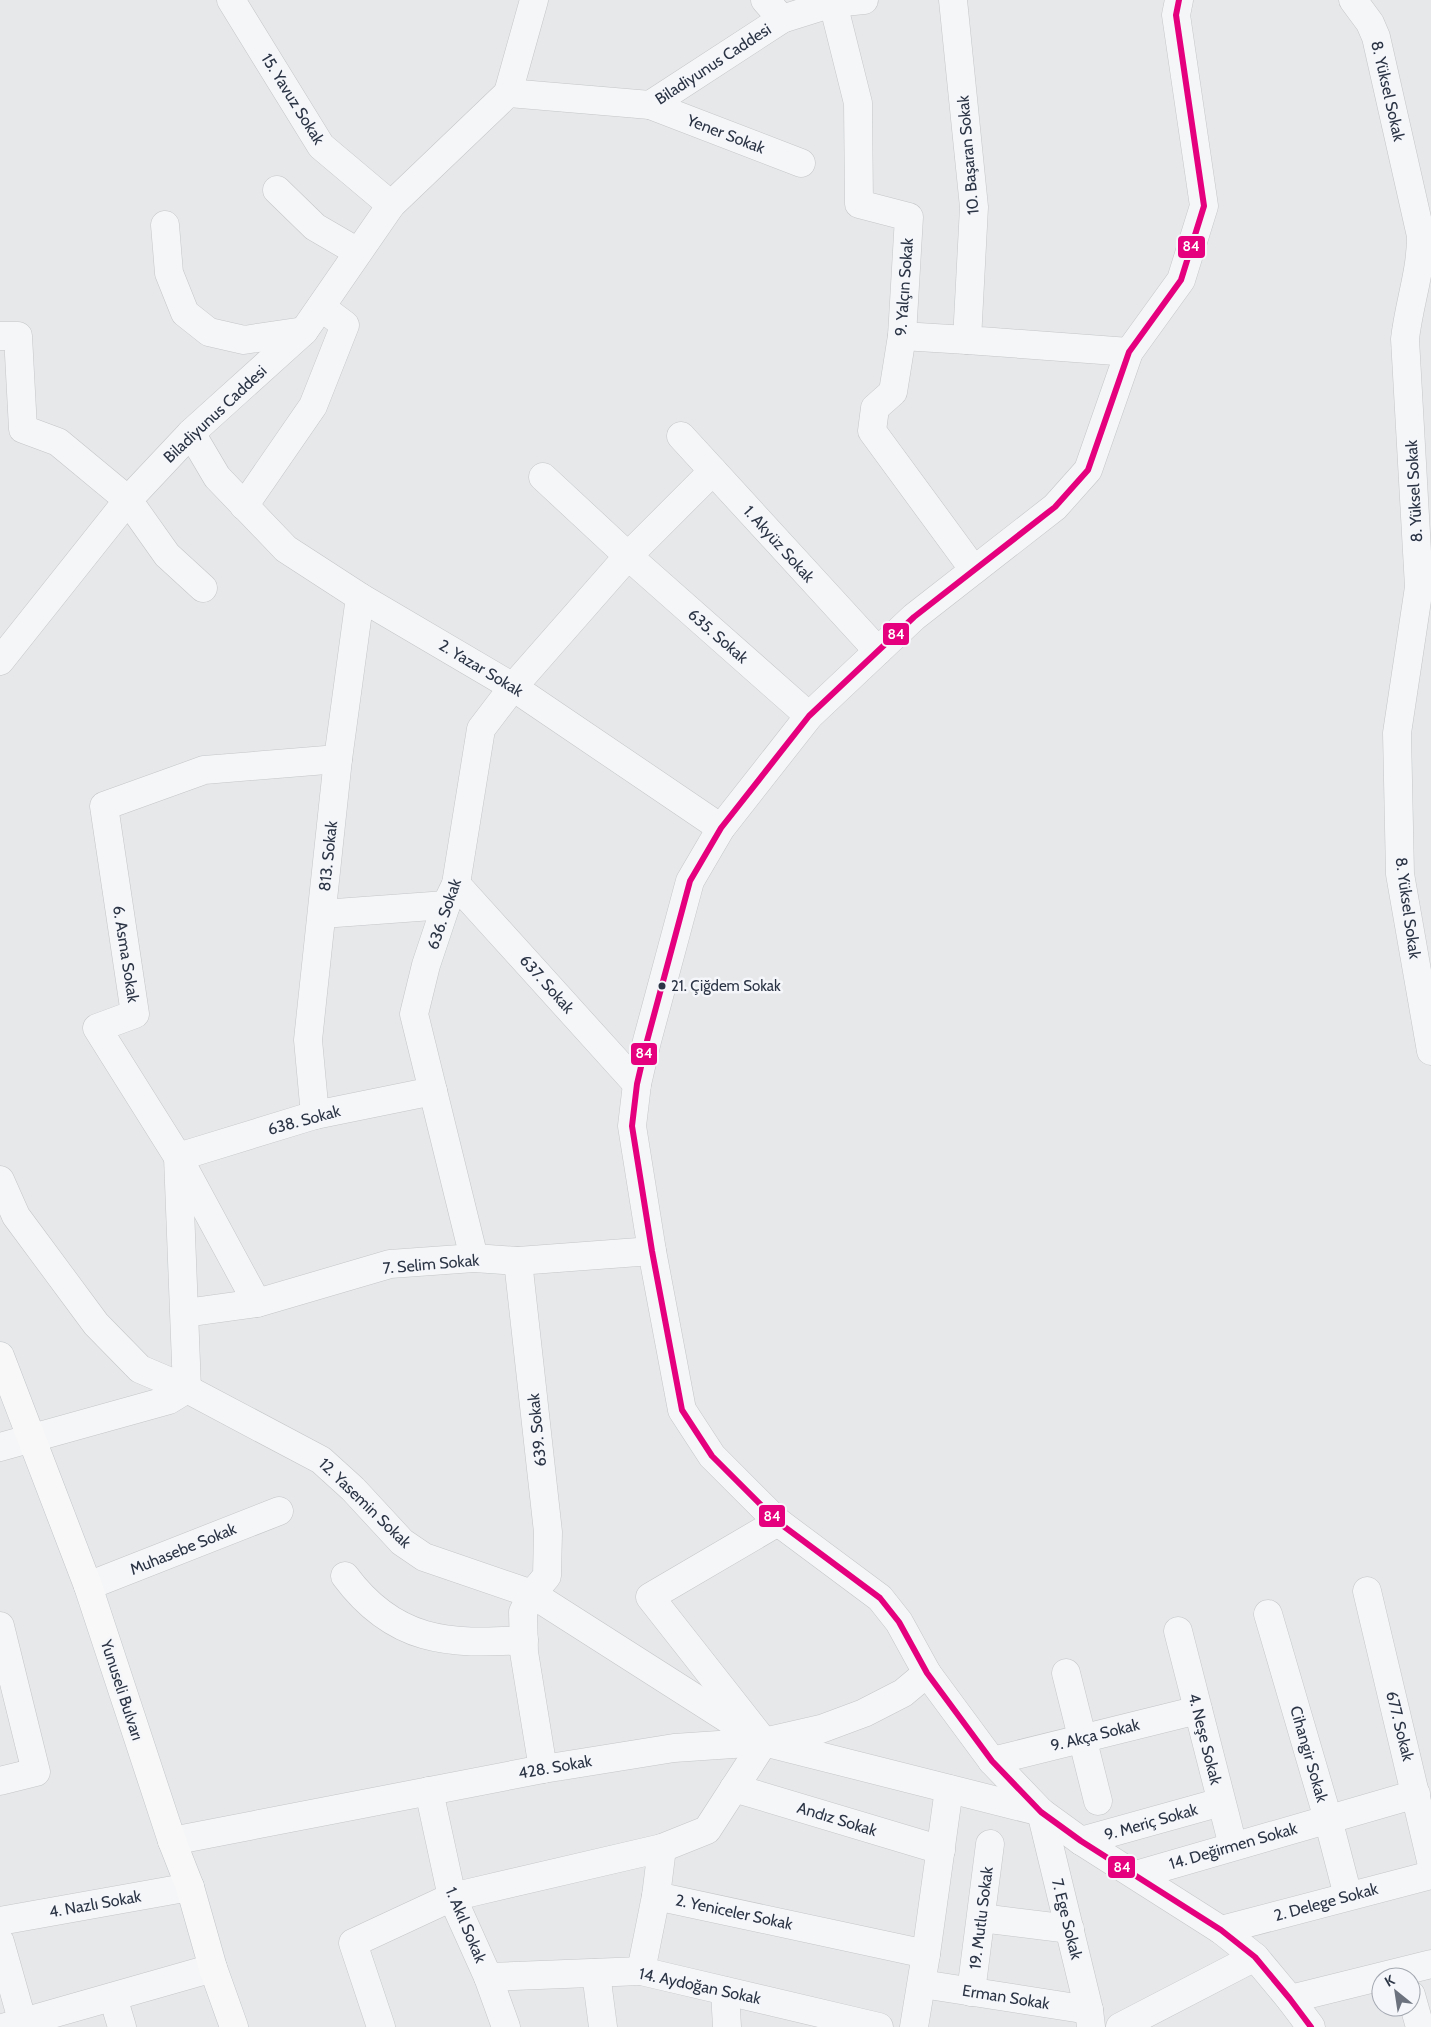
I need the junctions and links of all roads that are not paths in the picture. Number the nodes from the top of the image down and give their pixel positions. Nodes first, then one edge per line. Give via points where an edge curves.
1 (231, 0) edge
2 (534, 0) edge
3 (864, 0) edge
4 (953, 0) edge
5 (1179, 0) edge
6 (1352, 0) edge
7 (833, 2) junction
8 (774, 9) edge
9 (508, 93) junction
10 (650, 105) junction
11 (801, 163) dead end
12 (278, 190) dead end
13 (391, 205) junction
14 (164, 225) dead end
15 (358, 252) junction
16 (321, 307) junction
17 (304, 331) junction
18 (9, 336) edge
19 (902, 336) junction
20 (967, 340) junction
21 (1128, 352) junction
22 (191, 433) junction
23 (681, 436) dead end
24 (713, 471) junction
25 (543, 477) dead end
26 (128, 500) junction
27 (244, 506) junction
28 (628, 556) junction
29 (974, 570) junction
30 (203, 588) dead end
31 (360, 597) junction
32 (878, 651) junction
33 (0, 661) edge
34 (513, 687) junction
35 (808, 716) junction
36 (338, 759) junction
37 (721, 828) junction
38 (451, 894) junction
39 (322, 914) junction
40 (1431, 1051) edge
41 (637, 1084) junction
42 (432, 1091) junction
43 (315, 1115) junction
44 (178, 1157) junction
45 (0, 1180) edge
46 (652, 1251) junction
47 (474, 1258) junction
48 (518, 1261) junction
49 (257, 1304) junction
50 (185, 1313) junction
51 (0, 1356) edge
52 (188, 1389) junction
53 (31, 1439) junction
54 (0, 1447) edge
55 (278, 1511) dead end
56 (778, 1522) junction
57 (346, 1576) dead end
58 (88, 1586) junction
59 (1367, 1591) dead end
60 (532, 1594) junction
61 (1268, 1614) dead end
62 (0, 1626) edge
63 (1178, 1631) dead end
64 (524, 1640) junction
65 (927, 1673) junction
66 (1066, 1673) dead end
67 (1198, 1710) junction
68 (1082, 1738) junction
69 (764, 1742) junction
70 (992, 1761) junction
71 (543, 1769) junction
72 (0, 1781) edge
73 (734, 1788) junction
74 (949, 1789) junction
75 (429, 1791) junction
76 (1416, 1794) junction
77 (1098, 1801) dead end
78 (1221, 1802) junction
79 (1042, 1812) junction
80 (1328, 1819) junction
81 (172, 1841) junction
82 (1081, 1842) junction
83 (990, 1844) dead end
84 (1233, 1846) junction
85 (662, 1848) junction
86 (941, 1850) junction
87 (1431, 1861) edge
88 (1136, 1875) junction
89 (1431, 1875) edge
90 (190, 1887) junction
91 (656, 1896) junction
92 (1348, 1896) junction
93 (452, 1898) junction
94 (980, 1918) junction
95 (0, 1921) edge
96 (1070, 1929) junction
97 (1221, 1930) junction
98 (0, 1942) edge
99 (926, 1954) junction
100 (1255, 1957) junction
101 (213, 1968) junction
102 (641, 1971) junction
103 (596, 1973) junction
104 (488, 1977) junction
105 (922, 1984) junction
106 (1371, 1987) edge
107 (725, 1991) junction
108 (971, 1992) junction
109 (113, 1996) junction
110 (1290, 1999) junction
111 (1090, 2019) edge
112 (17, 2025) edge
113 (122, 2027) edge
114 (234, 2027) edge
115 (381, 2027) edge
116 (506, 2027) edge
117 (603, 2027) edge
118 (727, 2027) edge
119 (879, 2027) edge
120 (914, 2027) edge
121 (1120, 2027) edge
122 (1311, 2027) edge

1 - 13 street, 15. Yavuz Sokak via 321,146
2 - 9 street
3 - 7 street, Biladiyunus Caddesi
4 - 20 street, 10. Başaran Sokak via 974,206
5 - 21 street via 1176,15 1204,206 1181,280
6 - 40 street, 8. Yüksel Sokak via 1370,23 1376,37 1421,236 1421,258 1405,339 1419,587 1397,733 1400,874
7 - 8 street, Biladiyunus Caddesi
7 - 19 street, 9. Yalçın Sokak via 858,103 859,204 909,217
8 - 10 street, Biladiyunus Caddesi
9 - 10 street, Biladiyunus Caddesi
9 - 13 street, Biladiyunus Caddesi
10 - 11 street, Yener Sokak
12 - 15 street via 315,227
13 - 15 street, Biladiyunus Caddesi
14 - 17 street, Biladiyunus Caddesi via 170,272 185,313 209,332 244,340
15 - 16 street, Biladiyunus Caddesi
16 - 17 street, Biladiyunus Caddesi
16 - 27 street via 345,325 313,406
17 - 22 street, Biladiyunus Caddesi
18 - 26 street via 23,429 58,442
19 - 20 street
19 - 29 street, 9. Yalçın Sokak via 894,392 875,408 872,432
20 - 21 street
21 - 29 street via 1088,470 1055,507
22 - 26 street, Biladiyunus Caddesi
22 - 27 street, 2. Yazar Sokak via 217,476
23 - 24 street, 1. Akyüz Sokak
24 - 28 street
24 - 32 street, 1. Akyüz Sokak
25 - 28 street, 635. Sokak
26 - 30 street via 167,555
26 - 33 street, Biladiyunus Caddesi
27 - 31 street, 2. Yazar Sokak via 286,549
28 - 34 street, 636. Sokak
28 - 35 street, 635. Sokak
29 - 32 street via 914,617
31 - 34 street, 2. Yazar Sokak
31 - 36 street, 813. Sokak
32 - 35 street
34 - 37 street, 2. Yazar Sokak
34 - 38 street, 636. Sokak via 481,729
35 - 37 street
36 - 39 street, 813. Sokak
36 - 44 street, 6. Asma Sokak via 204,770 104,806 135,1014 97,1028
37 - 41 street via 690,881
38 - 39 street
38 - 41 street, 637. Sokak
38 - 42 street, 636. Sokak via 426,965 414,1014
39 - 43 street, 813. Sokak via 308,1040
41 - 46 street via 632,1126
42 - 43 street, 638. Sokak
42 - 47 street, 636. Sokak
43 - 44 street, 638. Sokak
44 - 49 street, 6. Asma Sokak
44 - 50 street
45 - 52 street, 12. Yasemin Sokak via 16,1216 96,1324 140,1368
46 - 48 street, 7. Selim Sokak
46 - 56 street via 682,1410 712,1456
47 - 48 street, 7. Selim Sokak
47 - 49 street, 7. Selim Sokak via 390,1264
48 - 60 street, 639. Sokak via 548,1532 547,1576
49 - 50 street, 7. Selim Sokak
50 - 52 street
51 - 53 main road, Yunuseli Bulvarı
52 - 53 street via 169,1400
52 - 60 street, 12. Yasemin Sokak via 322,1460 402,1542 424,1557
53 - 54 street
53 - 58 main road, Yunuseli Bulvarı
55 - 58 street, Muhasebe Sokak
56 - 65 street via 880,1598 899,1622
56 - 69 street via 650,1597
57 - 64 street via 375,1610 410,1631 440,1639
58 - 81 main road, Yunuseli Bulvarı
59 - 76 street, 677. Sokak
60 - 64 street, 639. Sokak via 523,1612
60 - 69 street, 12. Yasemin Sokak
61 - 80 street, Cihangir Sokak
62 - 72 street via 36,1772
63 - 67 street, 4. Neşe Sokak
64 - 71 street, 639. Sokak
65 - 69 street, 428. Sokak via 903,1693 864,1713 821,1730
65 - 70 street
66 - 68 street
67 - 68 street, 9. Akça Sokak
67 - 78 street, 4. Neşe Sokak
68 - 70 street, 9. Akça Sokak
68 - 77 street
69 - 71 street, 428. Sokak via 674,1748
69 - 73 street
69 - 74 street
70 - 79 street
71 - 75 street, 428. Sokak
73 - 85 street via 707,1830
73 - 86 street, Andız Sokak
74 - 79 street
74 - 86 street
75 - 81 street, 428. Sokak
75 - 93 street, 1. Akıl Sokak
76 - 80 street, 14. Değirmen Sokak
76 - 87 street, 677. Sokak
78 - 82 street, 9. Meriç Sokak
78 - 84 street, 4. Neşe Sokak
79 - 82 street
79 - 96 street, 7. Ege Sokak
80 - 84 street, 14. Değirmen Sokak
80 - 92 street, Cihangir Sokak
81 - 90 main road, Yunuseli Bulvarı
82 - 88 street
83 - 94 street, 19. Mutlu Sokak
84 - 88 street, 14. Değirmen Sokak
85 - 91 street, 2. Yeniceler Sokak
85 - 93 street
86 - 99 street
88 - 97 street
89 - 92 street, 2. Delege Sokak
90 - 95 street, 4. Nazlı Sokak
90 - 101 main road, Yunuseli Bulvarı
91 - 99 street, 2. Yeniceler Sokak
91 - 102 street
92 - 97 street, 2. Delege Sokak
93 - 104 street, 1. Akıl Sokak
93 - 115 street via 353,1944
94 - 96 street
94 - 108 street, 19. Mutlu Sokak
96 - 111 street, 7. Ege Sokak
97 - 100 street
98 - 112 street
99 - 105 street
100 - 110 street
100 - 121 street
101 - 109 street
101 - 114 main road, Yunuseli Bulvarı
102 - 103 street, 14. Aydoğan Sokak
102 - 107 street, 14. Aydoğan Sokak
103 - 104 street, 14. Aydoğan Sokak
103 - 117 street
104 - 116 street, 1. Akıl Sokak
105 - 108 street, Erman Sokak
105 - 120 street
106 - 110 street
107 - 118 street
107 - 119 street, 14. Aydoğan Sokak
108 - 111 street, Erman Sokak
109 - 112 street
109 - 113 street
110 - 122 street

